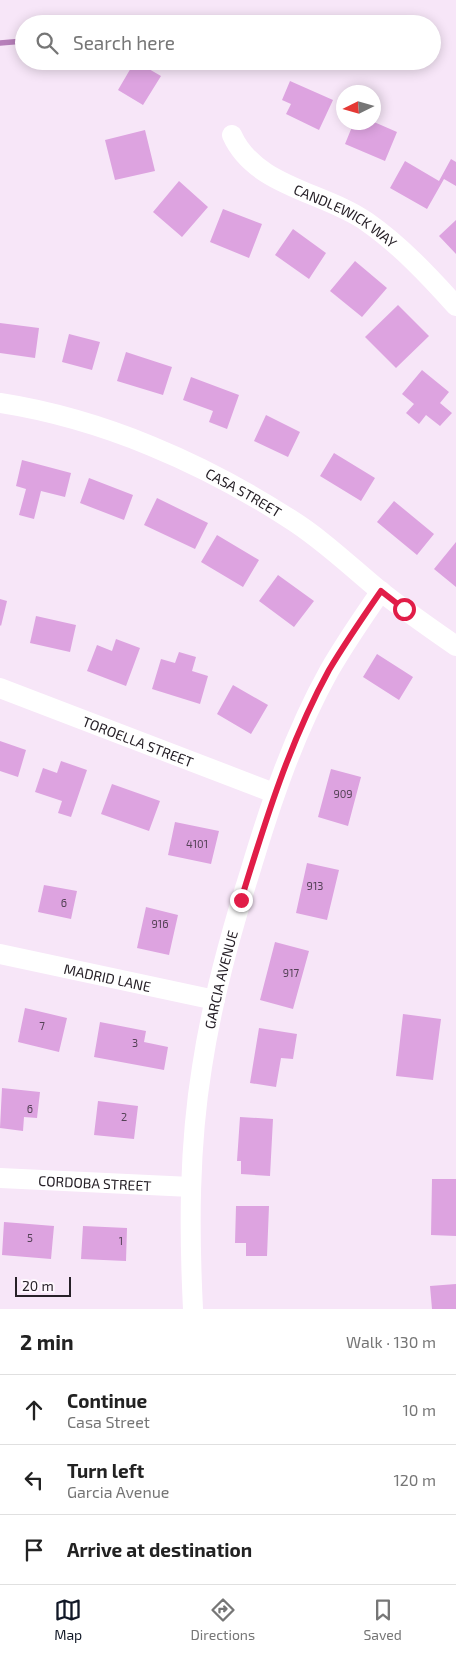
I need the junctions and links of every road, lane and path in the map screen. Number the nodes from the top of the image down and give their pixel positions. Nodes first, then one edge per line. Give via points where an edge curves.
1 (232, 135) dead end
2 (456, 306) edge
3 (0, 403) edge
4 (381, 591) junction
5 (456, 646) edge
6 (0, 688) edge
7 (274, 793) junction
8 (0, 954) edge
9 (215, 1000) junction
10 (0, 1178) edge
11 (191, 1187) junction
12 (193, 1309) edge

1 - 2 street, CANDLEWICK WAY via 237,146 258,167 366,221
3 - 4 street, CASA STREET via 58,415 152,445 197,466 321,540
4 - 5 street, CASA STREET
4 - 7 street, GARCIA AVENUE via 329,672
6 - 7 street, TOROELLA STREET
7 - 9 street, GARCIA AVENUE
8 - 9 street, MADRID LANE
9 - 11 street, GARCIA AVENUE via 202,1067
10 - 11 street, CORDOBA STREET
11 - 12 street, GARCIA AVENUE

